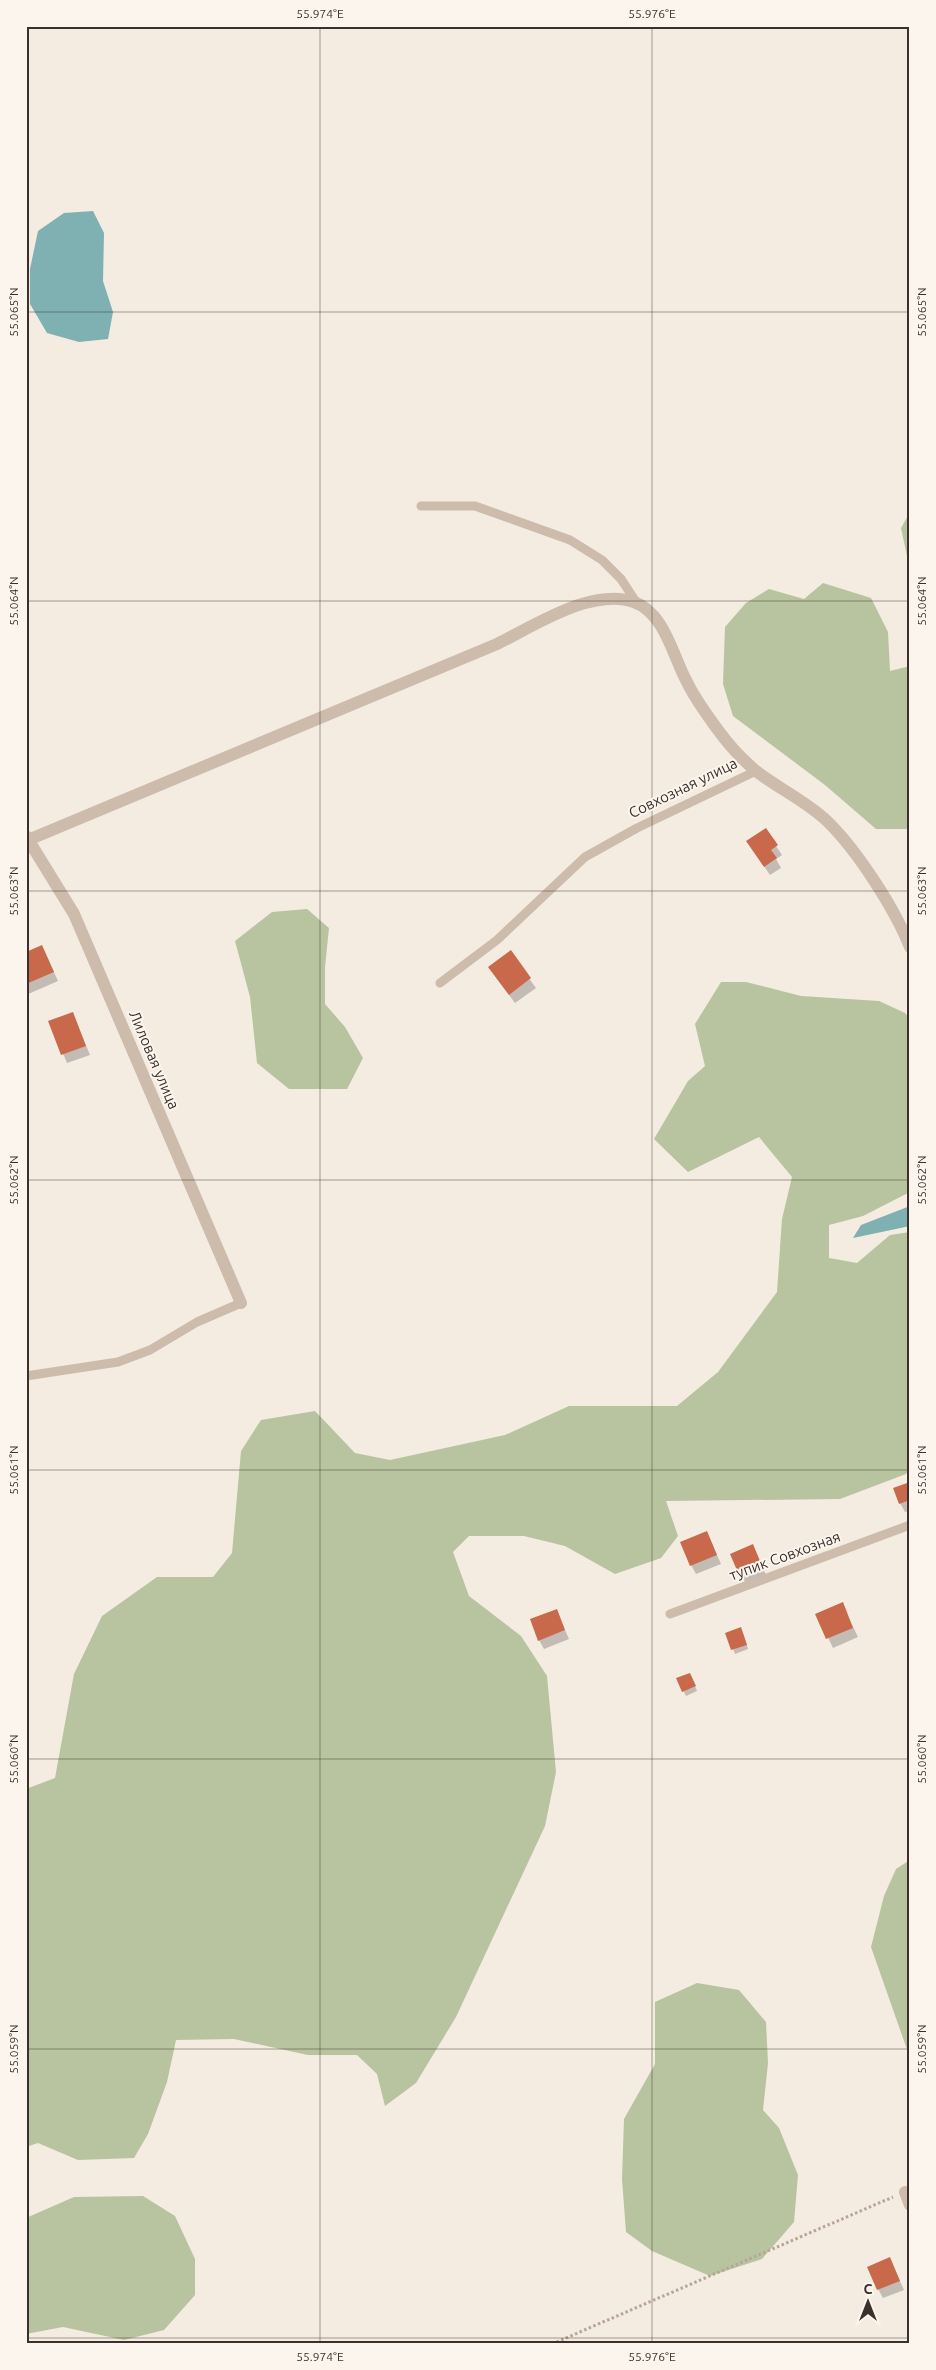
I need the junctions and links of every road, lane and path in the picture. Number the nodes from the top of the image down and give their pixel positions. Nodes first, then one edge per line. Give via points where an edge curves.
1 (421, 506) dead end
2 (636, 602) junction
3 (756, 771) junction
4 (27, 839) edge
5 (910, 947) edge
6 (440, 983) dead end
7 (241, 1303) joint
8 (26, 1376) edge
9 (910, 1525) edge
10 (670, 1614) dead end
11 (905, 2192) joint
12 (910, 2205) edge
13 (552, 2344) edge

1 - 2 lane via 475,506 570,540 602,560 621,579
2 - 3 street via 647,609 659,624 687,683 719,731
2 - 4 street via 621,598 604,599 573,607 497,644
3 - 5 street, Совхозная улица via 801,800 852,850
3 - 6 lane, Совхозная улица via 637,828 586,857 497,940
4 - 7 street, Лиловая улица via 74,914
7 - 8 lane via 197,1322 150,1350 118,1362
9 - 10 lane, тупик Совхозная
11 - 12 street
11 - 13 path

